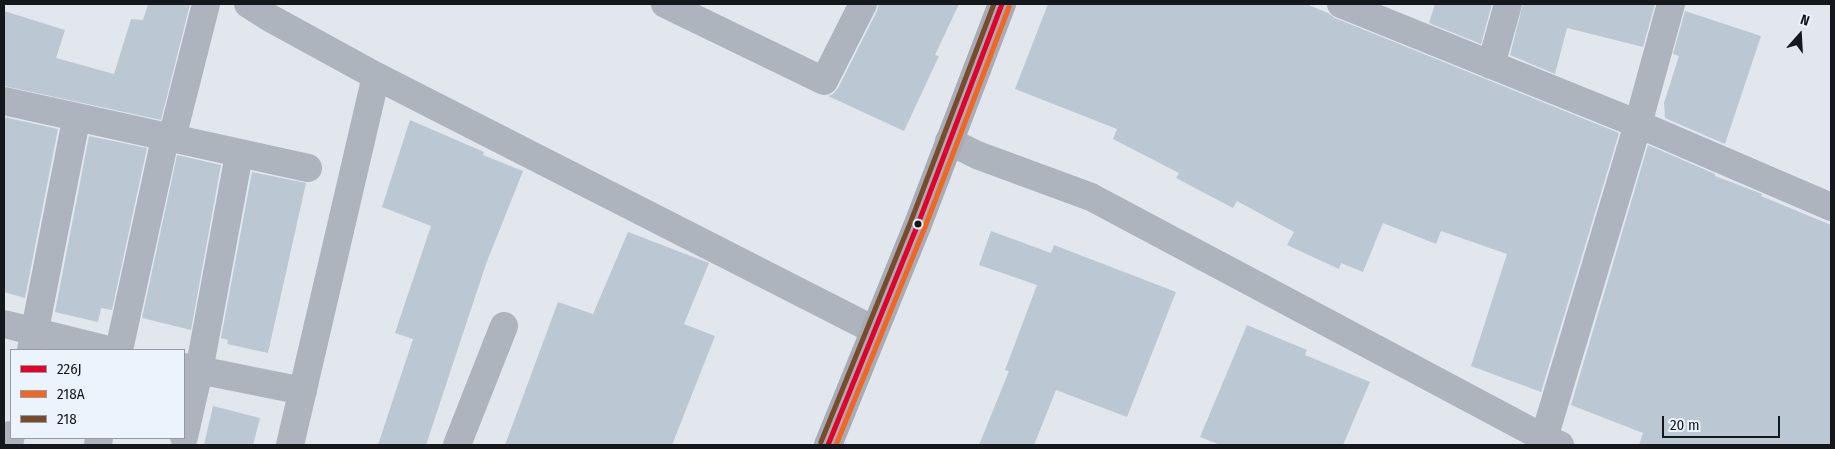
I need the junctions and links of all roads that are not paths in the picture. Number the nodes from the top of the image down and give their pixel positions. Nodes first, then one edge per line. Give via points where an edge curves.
1 (206, 4) edge
2 (665, 4) edge
3 (863, 4) edge
4 (1002, 4) edge
5 (1341, 4) edge
6 (1508, 4) edge
7 (1671, 4) edge
8 (266, 9) edge
9 (1491, 65) junction
10 (376, 76) junction
11 (4, 101) edge
12 (1638, 124) junction
13 (74, 125) dead end
14 (949, 141) junction
15 (168, 143) junction
16 (238, 160) dead end
17 (308, 168) dead end
18 (1831, 207) edge
19 (4, 324) edge
20 (504, 326) dead end
21 (874, 330) junction
22 (33, 342) edge
23 (100, 349) edge
24 (119, 349) edge
25 (192, 369) edge
26 (303, 391) junction
27 (185, 428) edge
28 (1552, 442) edge
29 (290, 445) edge
30 (457, 445) edge
31 (828, 445) edge

1 - 15 street
2 - 3 street via 824,81
4 - 14 main road
5 - 9 street
6 - 9 street
7 - 12 street
8 - 10 street
9 - 12 street
10 - 21 street
10 - 26 street
11 - 15 street
12 - 18 street
12 - 28 street
13 - 22 street
14 - 21 main road
14 - 28 street via 977,155 1092,197
15 - 17 street
15 - 24 street
16 - 25 street
19 - 22 street
20 - 30 street
21 - 31 main road
22 - 23 street
25 - 26 street
25 - 27 street
26 - 29 street

